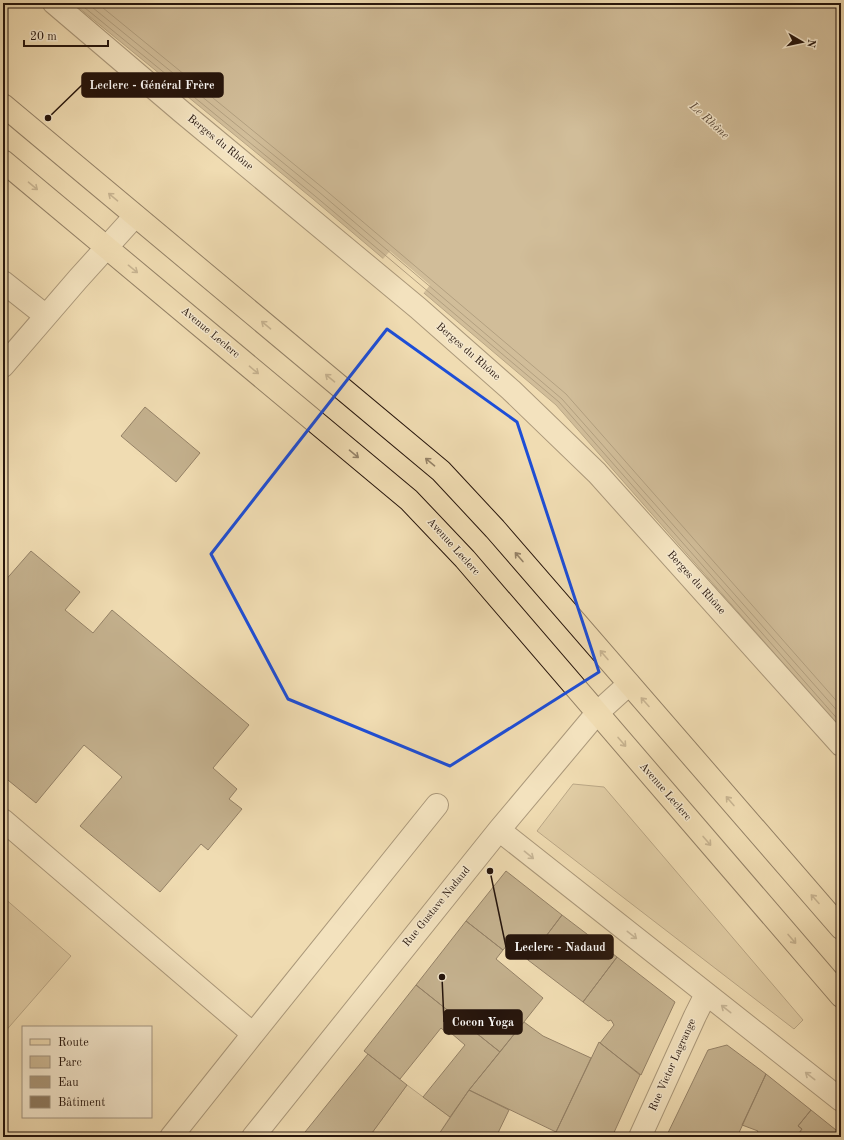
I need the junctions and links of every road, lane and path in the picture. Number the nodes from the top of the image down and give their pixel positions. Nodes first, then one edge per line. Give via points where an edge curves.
1 (54, 3) edge
2 (3, 105) edge
3 (3, 161) edge
4 (135, 216) junction
5 (106, 247) junction
6 (3, 282) edge
7 (46, 316) junction
8 (3, 366) edge
9 (629, 684) junction
10 (597, 713) junction
11 (841, 745) edge
12 (437, 805) dead end
13 (3, 820) edge
14 (499, 830) junction
15 (841, 928) edge
16 (706, 994) junction
17 (841, 996) edge
18 (253, 1034) junction
19 (841, 1100) edge
20 (171, 1137) edge
21 (253, 1137) edge
22 (640, 1137) edge

1 - 11 street, Berges du Rhône via 418,308 511,390 597,473
4 -> 2 main road
3 -> 5 main road, Avenue Leclerc
4 - 5 street
9 -> 4 main road via 495,529 441,471
5 - 7 street
5 -> 10 main road, Avenue Leclerc via 409,500 465,559
6 - 7 street
7 - 8 street
9 - 10 street, Rue Gustave Nadaud
15 -> 9 main road
10 - 14 street, Rue Gustave Nadaud
10 -> 17 main road, Avenue Leclerc
12 - 18 street
13 - 18 street
14 -> 16 street
14 - 21 street, Rue Gustave Nadaud
19 -> 16 street
16 - 22 street, Rue Victor Lagrange
18 - 20 street

